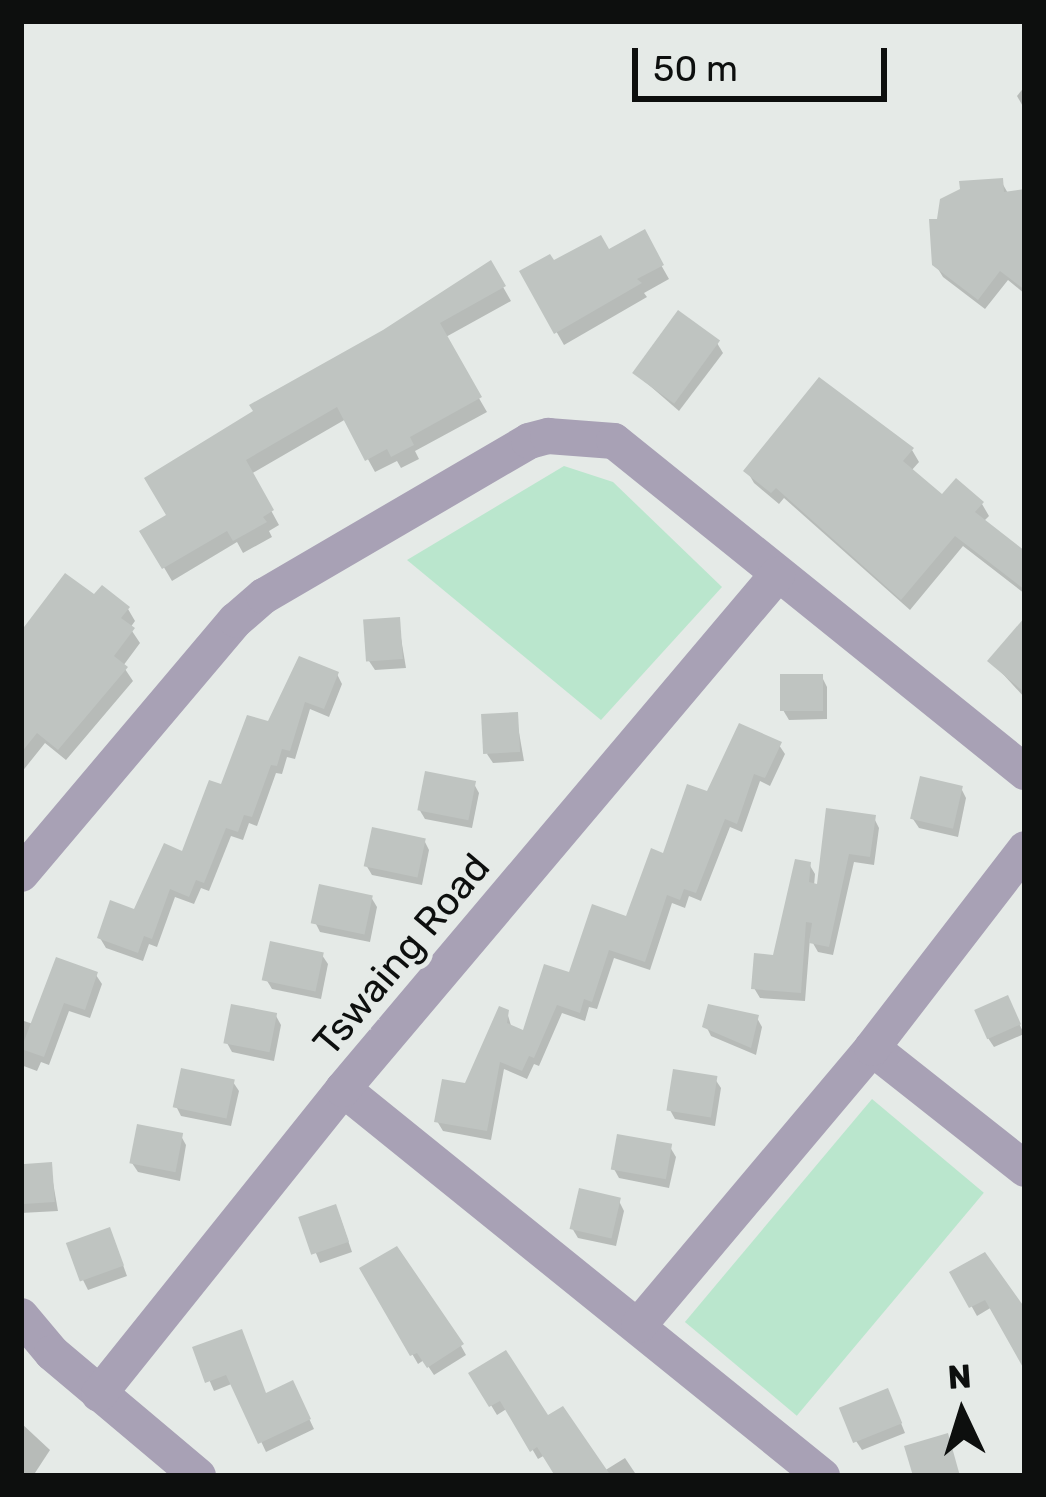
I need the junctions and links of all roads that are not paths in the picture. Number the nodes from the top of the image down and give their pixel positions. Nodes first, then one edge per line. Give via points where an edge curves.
1 (776, 575) junction
2 (1025, 772) edge
3 (1025, 849) edge
4 (21, 874) edge
5 (872, 1048) junction
6 (344, 1089) junction
7 (1025, 1169) edge
8 (21, 1316) edge
9 (639, 1324) junction
10 (99, 1394) junction
11 (197, 1476) edge
12 (822, 1476) edge

1 - 2 street
1 - 4 street via 614,441 530,440 250,608
1 - 6 street, Tswaing Road
3 - 5 street
5 - 7 street
5 - 9 street
6 - 9 street
6 - 10 street, Tswaing Road
8 - 10 street
9 - 12 street
10 - 11 street

